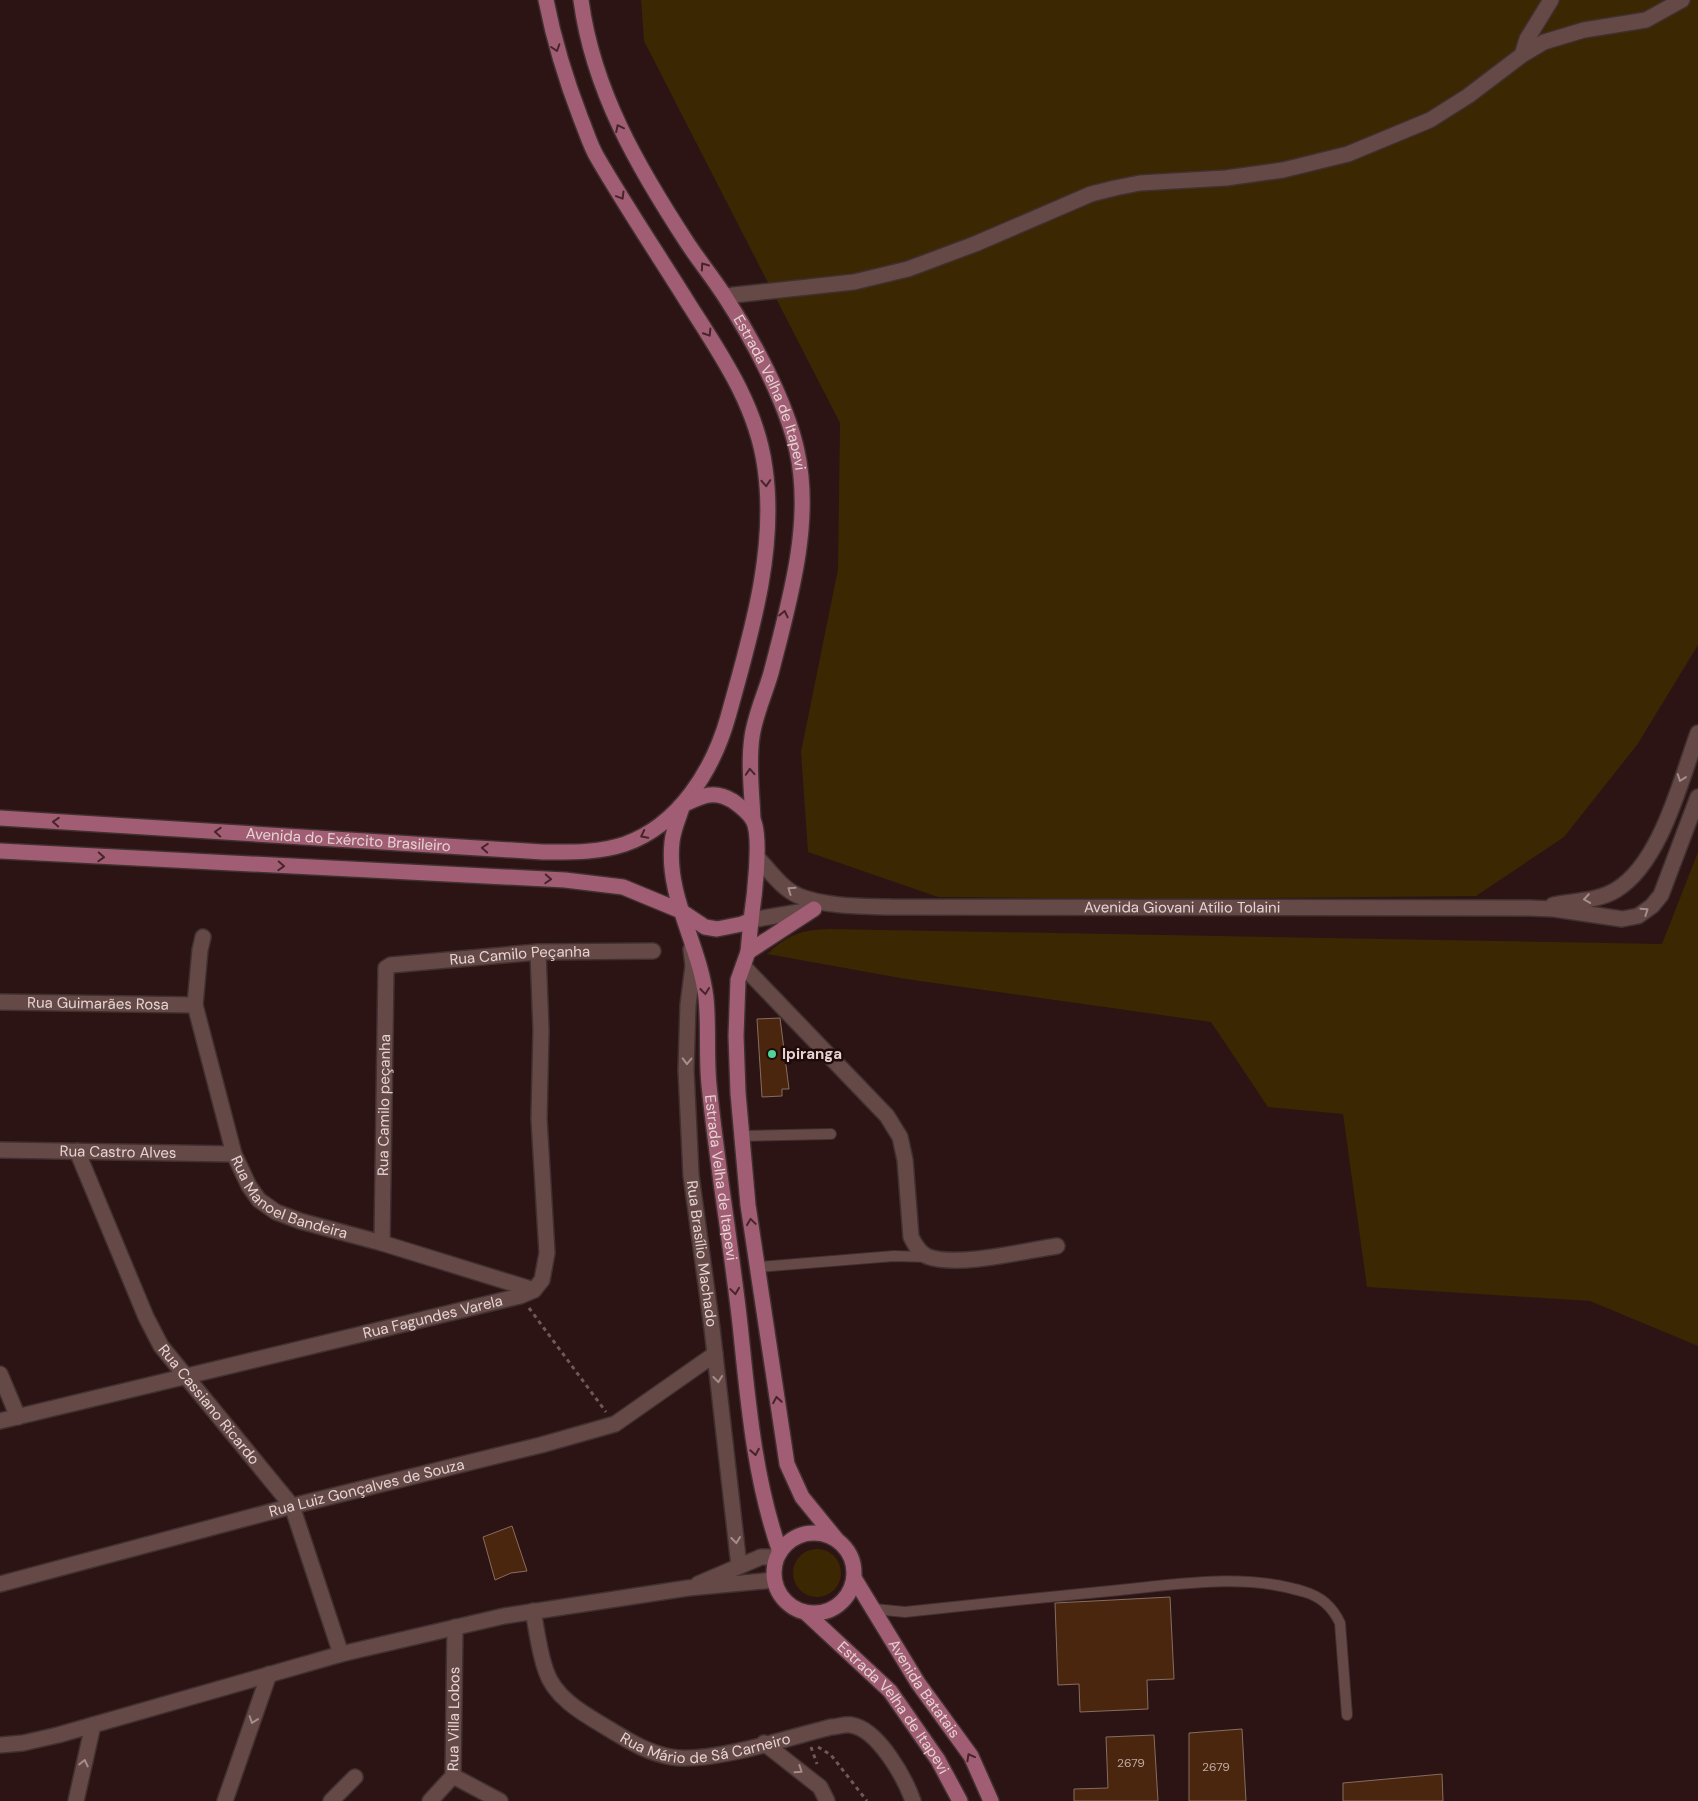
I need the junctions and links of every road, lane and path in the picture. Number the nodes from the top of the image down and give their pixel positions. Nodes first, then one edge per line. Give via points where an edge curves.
1 (546, 0) edge
2 (581, 0) edge
3 (1551, 0) edge
4 (1682, 0) edge
5 (1522, 55) junction
6 (725, 296) junction
7 (1698, 732) edge
8 (1698, 796) edge
9 (683, 806) junction
10 (0, 818) edge
11 (753, 820) junction
12 (0, 851) edge
13 (757, 857) junction
14 (836, 904) junction
15 (1529, 908) junction
16 (814, 909) junction
17 (681, 911) junction
18 (746, 922) junction
19 (203, 937) dead end
20 (691, 942) junction
21 (653, 951) dead end
22 (538, 952) junction
23 (746, 959) junction
24 (386, 968) joint
25 (0, 1002) edge
26 (195, 1005) junction
27 (831, 1134) dead end
28 (742, 1136) junction
29 (0, 1150) edge
30 (77, 1151) junction
31 (234, 1154) junction
32 (382, 1243) junction
33 (1057, 1246) dead end
34 (928, 1257) junction
35 (758, 1267) junction
36 (527, 1293) junction
37 (715, 1354) junction
38 (0, 1374) edge
39 (184, 1375) junction
40 (18, 1417) junction
41 (0, 1421) edge
42 (615, 1424) junction
43 (292, 1506) junction
44 (837, 1540) junction
45 (778, 1555) junction
46 (739, 1566) junction
47 (854, 1578) junction
48 (774, 1580) junction
49 (0, 1584) edge
50 (688, 1588) junction
51 (874, 1610) junction
52 (533, 1611) junction
53 (805, 1612) junction
54 (455, 1627) junction
55 (341, 1654) junction
56 (269, 1674) junction
57 (1347, 1715) dead end
58 (93, 1725) junction
59 (809, 1742) dead end
60 (0, 1744) edge
61 (764, 1744) junction
62 (453, 1776) junction
63 (355, 1777) dead end
64 (76, 1801) edge
65 (224, 1801) edge
66 (331, 1801) edge
67 (430, 1801) edge
68 (500, 1801) edge
69 (827, 1801) edge
70 (867, 1801) edge
71 (913, 1801) edge
72 (960, 1801) edge
73 (991, 1801) edge

1 -> 9 main road, Estrada Velha de Itapevi via 554,41 595,154 737,381 756,427 765,467 766,544 747,652 722,736 706,770
6 -> 2 main road, Estrada Velha de Itapevi via 689,245 619,128 595,71
3 - 5 street via 1527,39
4 - 5 street via 1646,20 1564,34
5 - 6 street via 1430,120 1348,154 1283,170 1115,188 1091,194 908,269 854,282
11 -> 6 main road, Estrada Velha de Itapevi via 749,758 752,734 798,556 801,479 797,451 768,374
7 -> 15 street, Avenida Giovani Atílio Tolaini via 1659,835 1645,860 1627,881 1597,898
15 -> 8 street, Avenida Giovani Atílio Tolaini via 1622,919 1638,916 1661,895
9 -> 10 main road, Avenida do Exército Brasileiro via 646,834 625,844 592,852 543,852
9 - 11 main road via 706,794 720,795 741,807
9 - 17 main road, Estrada Velha de Itapevi via 672,841
11 - 13 main road, Estrada Velha de Itapevi
12 -> 17 main road, Avenida do Exército Brasileiro via 565,880 623,887
14 -> 13 street via 799,896 782,884
13 - 18 main road, Estrada Velha de Itapevi
14 - 15 street, Avenida Giovani Atílio Tolaini via 891,907
14 - 16 street
16 - 18 street
16 - 23 main road
17 - 18 main road via 705,927 717,929
17 - 20 main road, Estrada Velha de Itapevi
18 - 23 main road, Estrada Velha de Itapevi
19 - 26 street, Rua Manoel Bandeira
20 -> 37 street, Rua Brasílio Machado via 693,966 686,1070 692,1175
20 -> 45 main road, Estrada Velha de Itapevi via 705,992 714,1139 753,1440
21 - 22 street, Rua Camilo Peçanha
22 - 24 street, Rua Camilo Peçanha
22 - 36 street via 540,1118 547,1253 542,1280
23 - 28 main road, Estrada Velha de Itapevi via 738,980 736,1036
23 - 34 street via 887,1116 900,1137 911,1237 916,1247
24 - 32 street, Rua Camilo peçanha
25 - 26 street, Rua Guimarães Rosa
26 - 31 street, Rua Manoel Bandeira
27 - 28 lane
35 -> 28 main road, Estrada Velha de Itapevi
29 - 30 street, Rua Castro Alves
30 - 31 street, Rua Castro Alves
30 - 39 street, Rua Cassiano Ricardo via 153,1332
31 - 32 street, Rua Manoel Bandeira via 259,1200 276,1212
32 - 36 street, Rua Manoel Bandeira
33 - 34 street via 958,1260
34 - 35 lane via 894,1256
44 -> 35 main road, Estrada Velha de Itapevi via 802,1497 787,1464
36 - 39 street, Rua Fagundes Varela
36 - 42 path
37 - 42 street, Rua Luiz Gonçalves de Souza
37 -> 46 street, Rua Brasílio Machado
38 - 40 street
39 - 40 street, Rua Fagundes Varela
39 - 43 street, Rua Cassiano Ricardo
40 - 41 street, Rua Fagundes Varela
42 - 43 street, Rua Luiz Gonçalves de Souza via 541,1446
43 - 49 street, Rua Luiz Gonçalves de Souza
43 - 55 street, Rua Cassiano Ricardo
44 - 45 main road via 809,1533 788,1543
44 - 47 main road via 851,1556
45 - 46 street via 761,1557
45 - 48 main road
46 - 50 street
47 - 51 main road, Avenida Batatais
47 - 53 main road via 846,1598 838,1606 818,1613
48 - 50 street
48 - 53 main road via 785,1601
50 - 52 street
51 - 57 lane via 905,1612 1202,1582 1264,1583 1306,1592 1324,1601 1340,1623
73 -> 51 main road, Avenida Batatais via 971,1756 918,1683
52 - 54 street
52 - 61 street, Rua Mário de Sá Carneiro via 546,1672 554,1686 573,1706 621,1737 646,1750 672,1757 700,1757
53 - 72 main road, Estrada Velha de Itapevi via 890,1691 938,1760
54 - 55 street
54 - 62 street, Rua Villa Lobos
55 - 56 street
56 - 58 street
56 -> 65 street
58 - 60 street via 23,1743
64 -> 58 street
59 - 70 path via 831,1755
61 -> 69 street via 820,1787
61 - 71 street, Rua Mário de Sá Carneiro via 851,1725 865,1731 888,1756 902,1775
62 - 67 street, Rua Villa Lobos
62 - 68 street
63 - 66 street

